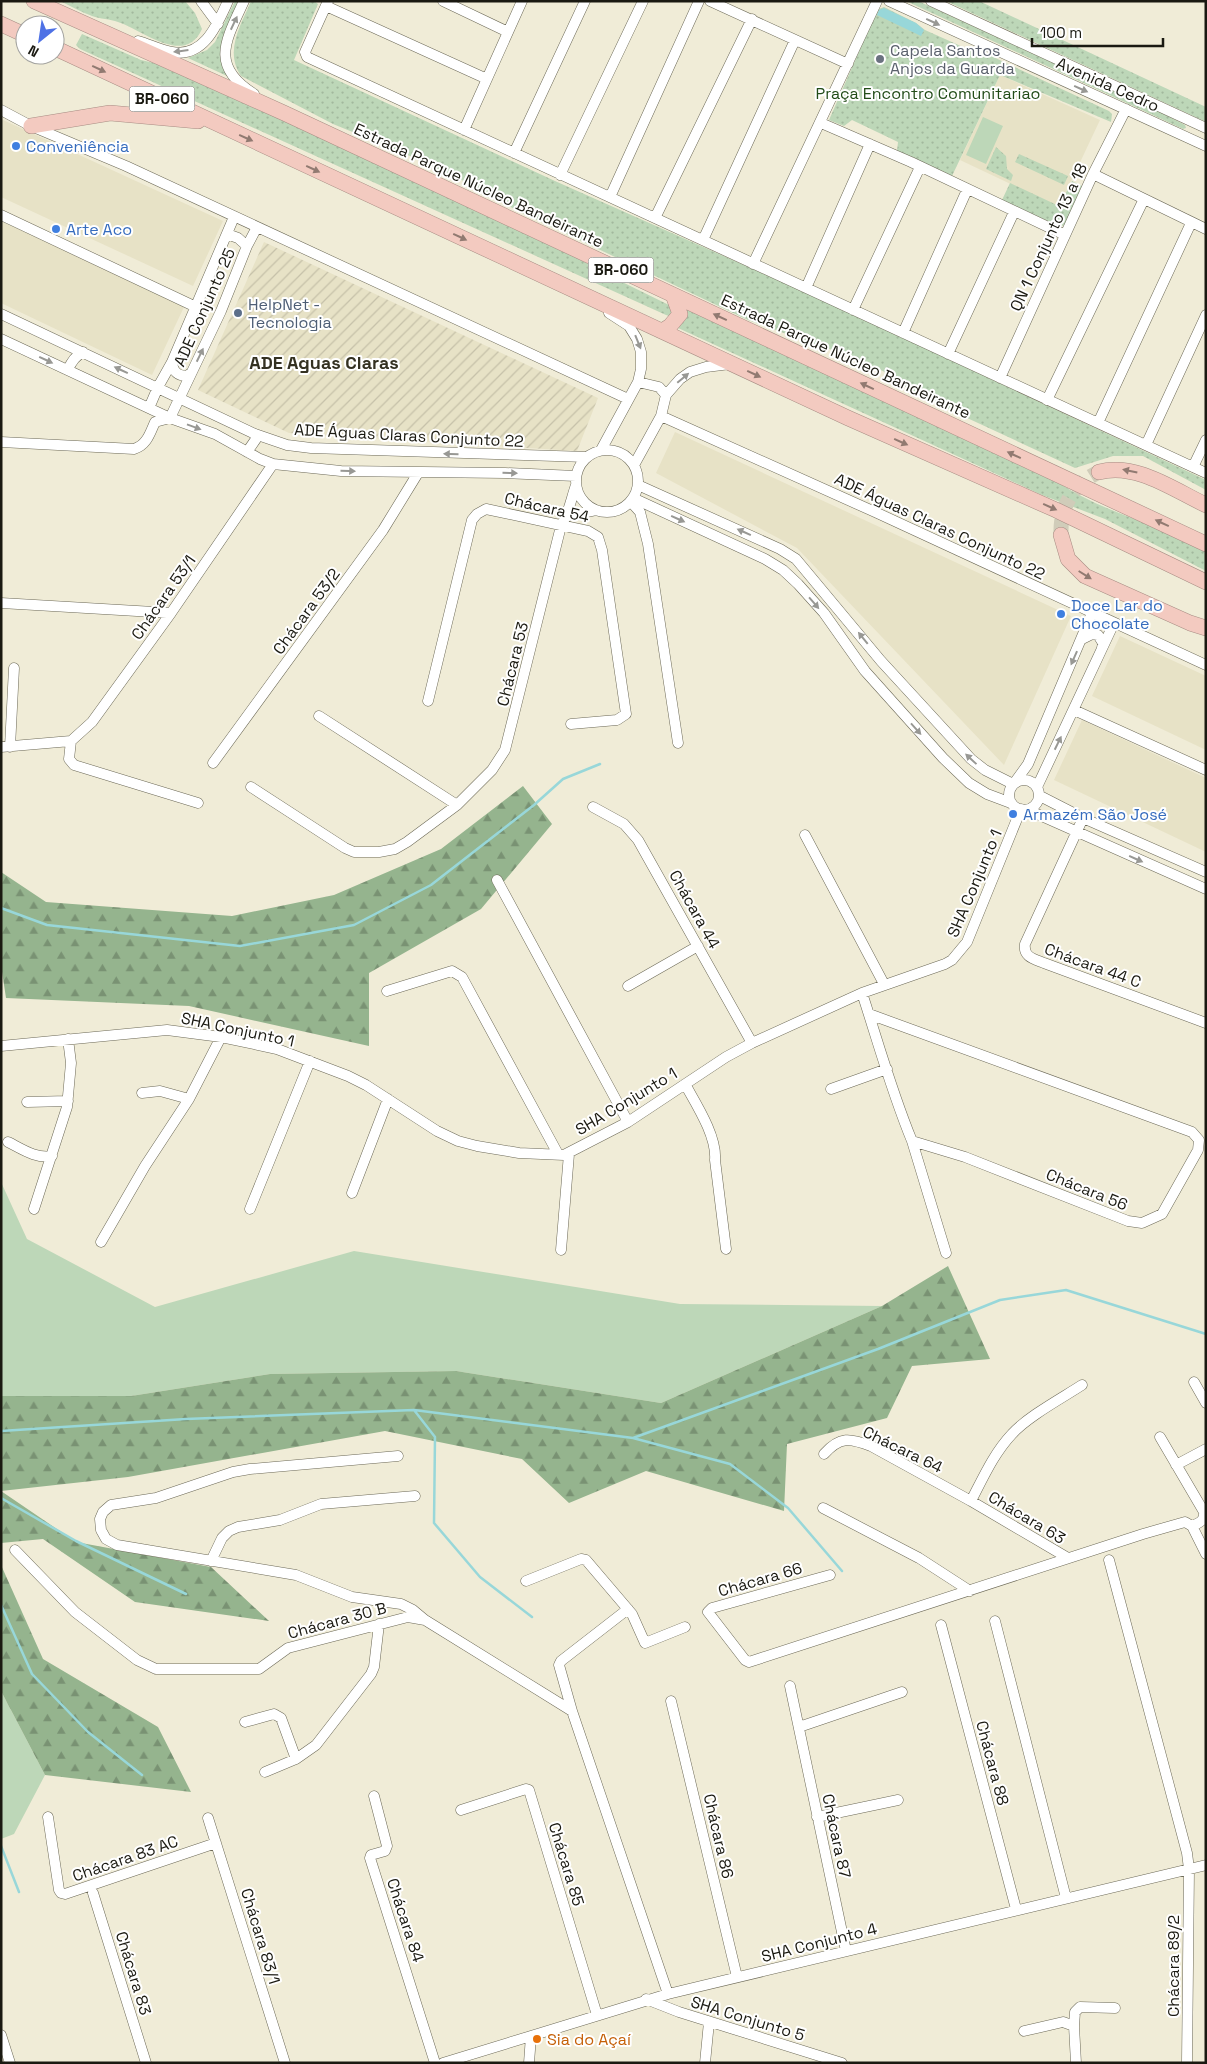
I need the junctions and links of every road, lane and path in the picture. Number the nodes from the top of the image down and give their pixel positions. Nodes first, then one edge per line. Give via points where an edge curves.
1 (34, 1) edge
2 (201, 1) edge
3 (228, 1) edge
4 (244, 1) edge
5 (443, 1) edge
6 (522, 1) edge
7 (585, 1) edge
8 (643, 1) edge
9 (699, 1) edge
10 (710, 1) edge
11 (877, 1) edge
12 (889, 1) edge
13 (932, 1) edge
14 (327, 4) edge
15 (752, 19) junction
16 (1, 24) edge
17 (218, 24) junction
18 (15, 30) edge
19 (96, 30) junction
20 (508, 32) junction
21 (796, 40) junction
22 (65, 53) edge
23 (848, 64) junction
24 (487, 79) junction
25 (1126, 109) junction
26 (1, 110) edge
27 (284, 113) junction
28 (211, 122) junction
29 (1192, 122) junction
30 (821, 123) junction
31 (31, 126) junction
32 (1206, 128) edge
33 (464, 130) junction
34 (1206, 132) edge
35 (1183, 135) junction
36 (870, 144) junction
37 (1205, 145) edge
38 (514, 153) junction
39 (920, 167) junction
40 (1093, 174) junction
41 (560, 175) junction
42 (967, 190) junction
43 (610, 197) junction
44 (1144, 199) junction
45 (1014, 212) junction
46 (1, 215) edge
47 (234, 217) junction
48 (655, 218) junction
49 (1191, 222) junction
50 (257, 227) junction
51 (1206, 229) edge
52 (227, 234) junction
53 (1065, 235) junction
54 (703, 240) junction
55 (247, 246) junction
56 (753, 264) junction
57 (806, 288) junction
58 (575, 290) junction
59 (673, 295) junction
60 (196, 306) junction
61 (853, 310) junction
62 (1, 314) edge
63 (1206, 315) edge
64 (662, 331) junction
65 (903, 333) junction
66 (1, 339) edge
67 (83, 352) junction
68 (948, 354) junction
69 (172, 362) junction
70 (732, 364) junction
71 (68, 370) junction
72 (192, 373) junction
73 (1000, 378) junction
74 (638, 382) junction
75 (158, 387) junction
76 (666, 395) junction
77 (179, 398) junction
78 (628, 399) junction
79 (1047, 400) junction
80 (149, 408) junction
81 (661, 416) junction
82 (170, 418) junction
83 (155, 422) junction
84 (1098, 423) junction
85 (255, 434) junction
86 (1206, 440) edge
87 (1, 442) edge
88 (1146, 445) junction
89 (601, 450) junction
90 (248, 452) junction
91 (587, 457) junction
92 (273, 464) junction
93 (634, 465) junction
94 (1193, 467) junction
95 (1099, 472) tunnel mouth
96 (418, 473) junction
97 (1206, 473) edge
98 (576, 480) junction
99 (638, 485) junction
100 (632, 500) junction
101 (1206, 505) edge
102 (596, 510) junction
103 (568, 516) junction
104 (561, 526) junction
105 (1061, 535) tunnel mouth
106 (1206, 544) edge
107 (796, 559) junction
108 (783, 570) junction
109 (1206, 582) edge
110 (1, 603) edge
111 (171, 613) junction
112 (1092, 613) junction
113 (1114, 623) junction
114 (1206, 628) edge
115 (1082, 639) junction
116 (1101, 649) junction
117 (1206, 665) edge
118 (14, 668) dead end
119 (428, 702) dead end
120 (1074, 710) junction
121 (319, 716) dead end
122 (571, 724) dead end
123 (71, 741) junction
124 (678, 743) dead end
125 (6, 747) edge
126 (213, 763) dead end
127 (1028, 764) junction
128 (1206, 770) edge
129 (1044, 773) junction
130 (1014, 783) junction
131 (251, 787) dead end
132 (1038, 791) junction
133 (1011, 802) junction
134 (198, 803) dead end
135 (457, 805) junction
136 (593, 807) dead end
137 (1024, 810) junction
138 (1083, 818) junction
139 (1077, 833) junction
140 (1119, 833) junction
141 (805, 835) dead end
142 (1112, 848) junction
143 (1206, 872) edge
144 (498, 880) dead end
145 (1206, 889) edge
146 (698, 946) junction
147 (884, 984) junction
148 (628, 986) dead end
149 (387, 991) dead end
150 (862, 992) junction
151 (869, 1014) junction
152 (1206, 1023) edge
153 (222, 1037) junction
154 (68, 1039) junction
155 (752, 1043) junction
156 (1, 1046) edge
157 (310, 1061) junction
158 (887, 1069) junction
159 (684, 1084) junction
160 (831, 1089) dead end
161 (142, 1093) dead end
162 (189, 1099) junction
163 (388, 1099) junction
164 (68, 1101) junction
165 (27, 1102) dead end
166 (628, 1122) junction
167 (912, 1141) junction
168 (8, 1142) dead end
169 (564, 1154) junction
170 (52, 1156) junction
171 (352, 1193) dead end
172 (34, 1209) dead end
173 (250, 1209) dead end
174 (101, 1242) dead end
175 (726, 1249) dead end
176 (561, 1250) dead end
177 (946, 1253) dead end
178 (1194, 1382) dead end
179 (1082, 1385) dead end
180 (1206, 1403) edge
181 (1160, 1437) dead end
182 (1206, 1449) edge
183 (824, 1454) dead end
184 (398, 1456) dead end
185 (1176, 1465) junction
186 (416, 1496) dead end
187 (971, 1501) junction
188 (823, 1508) dead end
189 (1192, 1526) junction
190 (15, 1550) dead end
191 (1206, 1554) edge
192 (1068, 1558) junction
193 (1109, 1560) dead end
194 (211, 1561) junction
195 (830, 1575) dead end
196 (526, 1581) dead end
197 (970, 1591) junction
198 (628, 1609) junction
199 (424, 1620) junction
200 (995, 1621) dead end
201 (379, 1624) junction
202 (941, 1624) dead end
203 (686, 1627) dead end
204 (790, 1686) dead end
205 (902, 1692) dead end
206 (671, 1701) dead end
207 (572, 1711) junction
208 (246, 1722) dead end
209 (799, 1726) junction
210 (296, 1759) junction
211 (265, 1772) dead end
212 (374, 1796) dead end
213 (898, 1800) dead end
214 (461, 1810) dead end
215 (48, 1817) dead end
216 (817, 1817) junction
217 (208, 1818) dead end
218 (216, 1843) junction
219 (1206, 1865) edge
220 (1189, 1869) junction
221 (93, 1893) dead end
222 (1066, 1898) junction
223 (1016, 1909) junction
224 (846, 1951) junction
225 (737, 1977) junction
226 (684, 1990) junction
227 (668, 1994) junction
228 (646, 1999) junction
229 (1115, 2008) dead end
230 (679, 2012) junction
231 (597, 2015) junction
232 (709, 2022) junction
233 (1074, 2026) junction
234 (1024, 2031) dead end
235 (1, 2036) edge
236 (531, 2036) junction
237 (819, 2059) edge
238 (10, 2063) edge
239 (146, 2063) edge
240 (285, 2063) edge
241 (435, 2063) edge
242 (443, 2063) edge
243 (529, 2063) edge
244 (705, 2063) edge
245 (842, 2063) edge
246 (1076, 2063) edge
247 (1187, 2063) edge

1 - 19 highway, Estrada Parque Núcleo Bandeirante / BR-060
2 - 17 street
3 - 17 street
27 -> 4 street via 235,80 226,65 226,45
5 - 20 street
6 - 20 street
7 - 38 street
8 - 41 street
9 - 43 street
10 - 15 street
11 - 23 street
12 -> 25 street, Avenida Cedro
13 - 29 street, Avenida Cedro
14 - 24 street
14 - 33 street via 305,52 307,57
15 - 21 street
15 - 48 street
16 - 18 highway
17 -> 19 street via 211,36 198,47 179,52
19 - 27 highway, Estrada Parque Núcleo Bandeirante / BR-060
20 - 24 street
21 - 23 street
21 - 54 street
22 -> 28 highway, BR-060
23 - 30 street
24 - 33 street
25 - 35 street, Avenida Cedro
25 - 40 street, QN 1 Conjunto 13 a 18
26 - 31 street
27 - 59 highway, Estrada Parque Núcleo Bandeirante / BR-060
28 - 31 highway via 110,113
28 -> 58 highway, BR-060
29 - 32 street, Avenida Cedro
29 - 35 street via 1194,126 1190,133
30 - 36 street
30 - 56 street
31 - 47 street
33 - 38 street
34 - 37 street via 1202,137
35 - 37 street, Avenida Cedro
36 - 39 street
36 - 57 street
38 - 41 street
39 - 42 street
39 - 61 street
40 - 44 street
40 - 53 street, QN 1 Conjunto 13 a 18
41 - 43 street
42 - 45 street
42 - 65 street
43 - 48 street
44 - 49 street
44 - 79 street
45 - 53 street
45 - 68 street
46 - 60 street
47 - 50 street
47 - 52 street, ADE Conjunto 25
48 - 54 street
49 - 51 street
49 - 84 street
50 - 55 street, ADE Conjunto 25
50 - 78 street
52 - 55 street
52 - 60 street, ADE Conjunto 25
53 - 73 street, QN 1 Conjunto 13 a 18
54 - 56 street
72 -> 55 street, ADE Conjunto 25
56 - 57 street
57 - 61 street
58 - 64 highway, BR-060
58 -> 74 street via 630,326 642,352
59 - 64 highway via 680,314
106 -> 59 highway, Estrada Parque Núcleo Bandeirante / BR-060
60 - 69 street, ADE Conjunto 25
61 - 65 street
62 - 67 street, ADE Águas Claras Conjunto 22
63 - 88 street
64 - 70 highway, BR-060
65 - 68 street
66 -> 71 street
67 - 71 street via 71,362
75 -> 67 street, ADE Águas Claras Conjunto 22
68 - 73 street
69 - 72 street via 173,369 182,376
69 - 75 street, ADE Conjunto 25
76 -> 70 street via 690,372
70 -> 109 highway, BR-060 via 1056,510
71 - 80 street
72 - 77 street, ADE Conjunto 25
73 - 79 street
74 - 76 street via 659,387
74 - 78 street
75 - 77 street, ADE Águas Claras Conjunto 22
75 - 80 street, ADE Conjunto 25
76 - 81 street
77 - 82 street, ADE Conjunto 25
77 - 85 street, ADE Águas Claras Conjunto 22
78 - 89 street
79 - 84 street
80 - 82 street
80 - 83 street
81 - 93 street
81 - 112 street, ADE Águas Claras Conjunto 22
82 - 83 street
82 -> 90 street via 215,434
83 - 87 street via 146,442 134,449
84 - 88 street
85 - 90 street via 256,439
91 -> 85 street, ADE Águas Claras Conjunto 22 via 311,448 287,445
86 - 94 street
88 - 94 street
89 - 91 street
89 - 93 street via 614,450
90 - 92 street
91 - 98 street
92 -> 96 street via 340,471
92 - 111 street, Chácara 53/1
93 - 99 street
94 - 97 street
101 -> 95 highway via 1135,471 1115,469
96 -> 98 street via 505,473
96 - 126 street, Chácara 53/2 via 383,530
98 - 102 street via 580,495
98 - 103 street, Chácara 53
99 - 100 street
107 -> 99 street
100 - 102 street via 614,512
100 -> 108 street via 765,558
100 - 124 street via 640,512 648,544
102 - 103 street
103 - 104 street, Chácara 53
104 - 119 street, Chácara 54 via 486,509 472,520
104 - 122 street, Chácara 54 via 588,531 598,537 626,714 617,720
104 - 135 street, Chácara 53 via 505,750 492,770
105 -> 114 highway via 1068,559 1085,576
107 - 108 street
130 -> 107 street via 985,770 971,759 881,661
108 -> 133 street via 824,613 866,671 943,758 970,783 987,794
110 - 111 street
111 - 123 street, Chácara 53/1 via 92,722
112 - 113 street, ADE Águas Claras Conjunto 22
112 - 115 street
113 - 116 street
113 - 117 street, ADE Águas Claras Conjunto 22
115 - 116 street via 1098,635 1103,643
115 -> 127 street
116 - 120 street
118 - 125 street
120 - 128 street
129 -> 120 street
121 - 135 street
123 - 125 street
123 - 134 street via 69,759 74,765
127 - 129 street via 1035,772
127 - 130 street
129 - 132 street
130 - 132 street via 1030,780
130 - 133 street via 1009,793
131 - 135 street, Chácara 53 via 345,848 362,853 395,849
132 - 137 street via 1036,805
132 - 138 street
133 - 137 street
136 - 146 street, Chácara 44 via 632,831
137 - 139 street
137 - 147 street, SHA Conjunto 1 via 967,942 952,960
138 - 139 street, Chácara 44 C
138 - 140 street
139 - 142 street
139 - 152 street, Chácara 44 C via 1025,944 1026,953 1044,963
140 - 142 street
140 - 143 street
141 - 147 street
142 -> 145 street
144 - 166 street
146 - 148 street
146 - 155 street, Chácara 44
147 - 150 street, SHA Conjunto 1
149 - 169 street via 452,972 462,977
150 - 151 street
150 - 155 street, SHA Conjunto 1
151 - 158 street
151 - 167 street, Chácara 56 via 1192,1132 1200,1144 1162,1214 1142,1223 1128,1221 966,1157
153 - 154 street, SHA Conjunto 1 via 167,1030
153 - 157 street, SHA Conjunto 1 via 277,1049
153 - 162 street
154 - 156 street, SHA Conjunto 1
154 - 164 street via 71,1064
155 - 159 street, SHA Conjunto 1
157 - 163 street, SHA Conjunto 1 via 348,1076
157 - 173 street
158 - 160 street
158 - 167 street
159 - 166 street, SHA Conjunto 1
159 - 175 street via 701,1113 716,1151
161 - 162 street via 160,1091
162 - 174 street
163 - 169 street, SHA Conjunto 1 via 437,1131 477,1146 519,1153
163 - 171 street
164 - 165 street
164 - 170 street
166 - 169 street, SHA Conjunto 1
167 - 177 street
168 - 170 street via 34,1155
169 - 176 street
170 - 172 street
178 - 180 street
179 - 187 street via 1012,1433 993,1459
181 - 185 street
182 - 185 street
183 - 187 street, Chácara 64 via 833,1443 856,1440
184 - 194 street via 233,1472 156,1498 111,1505 100,1519 100,1530 106,1539 117,1545
185 - 189 street via 1204,1512 1202,1521
186 - 194 street via 321,1504 280,1520 238,1527 222,1538
187 - 192 street, Chácara 63
188 - 197 street via 920,1558
189 - 191 street
189 - 192 street via 1185,1522 1164,1527
190 - 201 street, Chácara 30 B via 74,1612 137,1660 156,1669 259,1669 288,1648
192 - 197 street
193 - 220 street, Chácara 89/2
194 - 199 street via 306,1577 352,1597 401,1604
195 - 197 street, Chácara 66 via 712,1608 708,1614 744,1660 751,1662
196 - 198 street via 581,1559 586,1560
198 - 203 street via 644,1643
198 - 207 street via 559,1663
199 - 201 street, Chácara 30 B via 408,1617
199 - 207 street, Chácara 30 B
200 - 222 street
201 - 210 street via 371,1674 316,1745
202 - 223 street, Chácara 88
204 - 209 street, Chácara 87
205 - 209 street
206 - 225 street, Chácara 86
207 - 227 street
208 - 210 street via 278,1715
209 - 216 street, Chácara 87
210 - 211 street
212 - 241 street, Chácara 84 via 387,1846 385,1851 370,1858
213 - 216 street
214 - 231 street, Chácara 85 via 529,1790
215 - 218 street, Chácara 83 AC via 58,1890 65,1894
216 - 224 street, Chácara 87
217 - 218 street, Chácara 83/1
218 - 240 street, Chácara 83/1
219 - 220 street, SHA Conjunto 4
220 - 222 street, SHA Conjunto 4
220 - 247 street, Chácara 89/2
221 - 239 street, Chácara 83
222 - 223 street, SHA Conjunto 4
223 - 224 street, SHA Conjunto 4
224 - 225 street, SHA Conjunto 4
225 - 226 street, SHA Conjunto 4
226 - 227 street, SHA Conjunto 4
226 - 230 street via 677,2002
227 - 228 street, SHA Conjunto 4
228 - 230 street, SHA Conjunto 5
228 - 231 street, SHA Conjunto 4
229 - 233 street via 1080,2007 1075,2012
230 - 232 street, SHA Conjunto 5
231 - 236 street, SHA Conjunto 4
232 - 237 street, SHA Conjunto 5
232 - 244 street
233 - 234 street via 1063,2022
233 - 246 street
235 - 238 street
236 - 242 street, SHA Conjunto 4
236 - 243 street
237 - 245 street, SHA Conjunto 5

